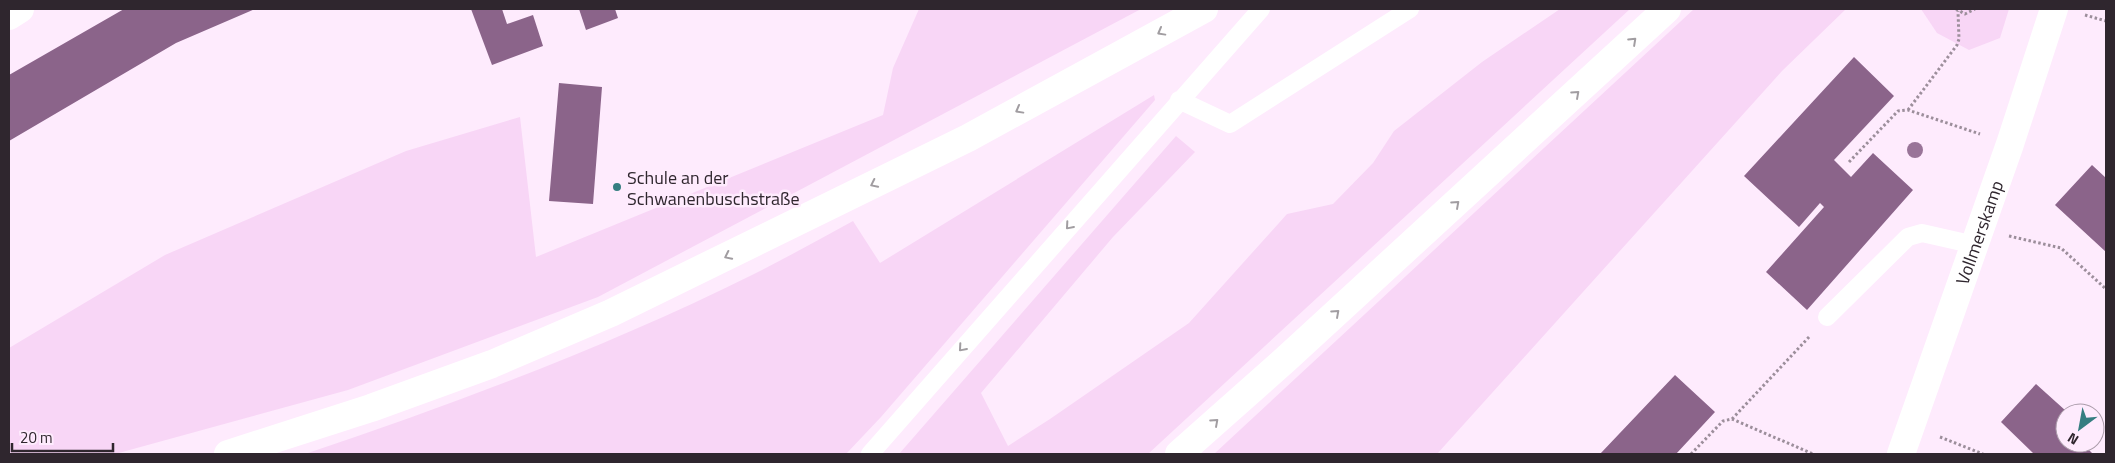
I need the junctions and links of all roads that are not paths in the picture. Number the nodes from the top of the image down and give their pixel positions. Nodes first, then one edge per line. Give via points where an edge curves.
1 (20, 9) edge
2 (1204, 9) edge
3 (1269, 9) edge
4 (1410, 9) edge
5 (1667, 9) edge
6 (2054, 9) edge
7 (1255, 15) edge
8 (9, 16) edge
9 (1179, 100) junction
10 (1975, 245) junction
11 (1827, 317) road end
12 (228, 454) edge
13 (870, 454) edge
14 (1179, 454) edge
15 (1901, 454) edge

1 - 8 main road
2 -> 12 main road via 968,138 611,313 492,364
3 - 7 lane
4 - 9 lane via 1230,124
14 -> 5 main road
6 - 10 main road, Vollmerskamp
7 - 9 lane
9 -> 13 lane
10 - 11 lane via 1922,233 1908,237
10 - 15 main road, Vollmerskamp

